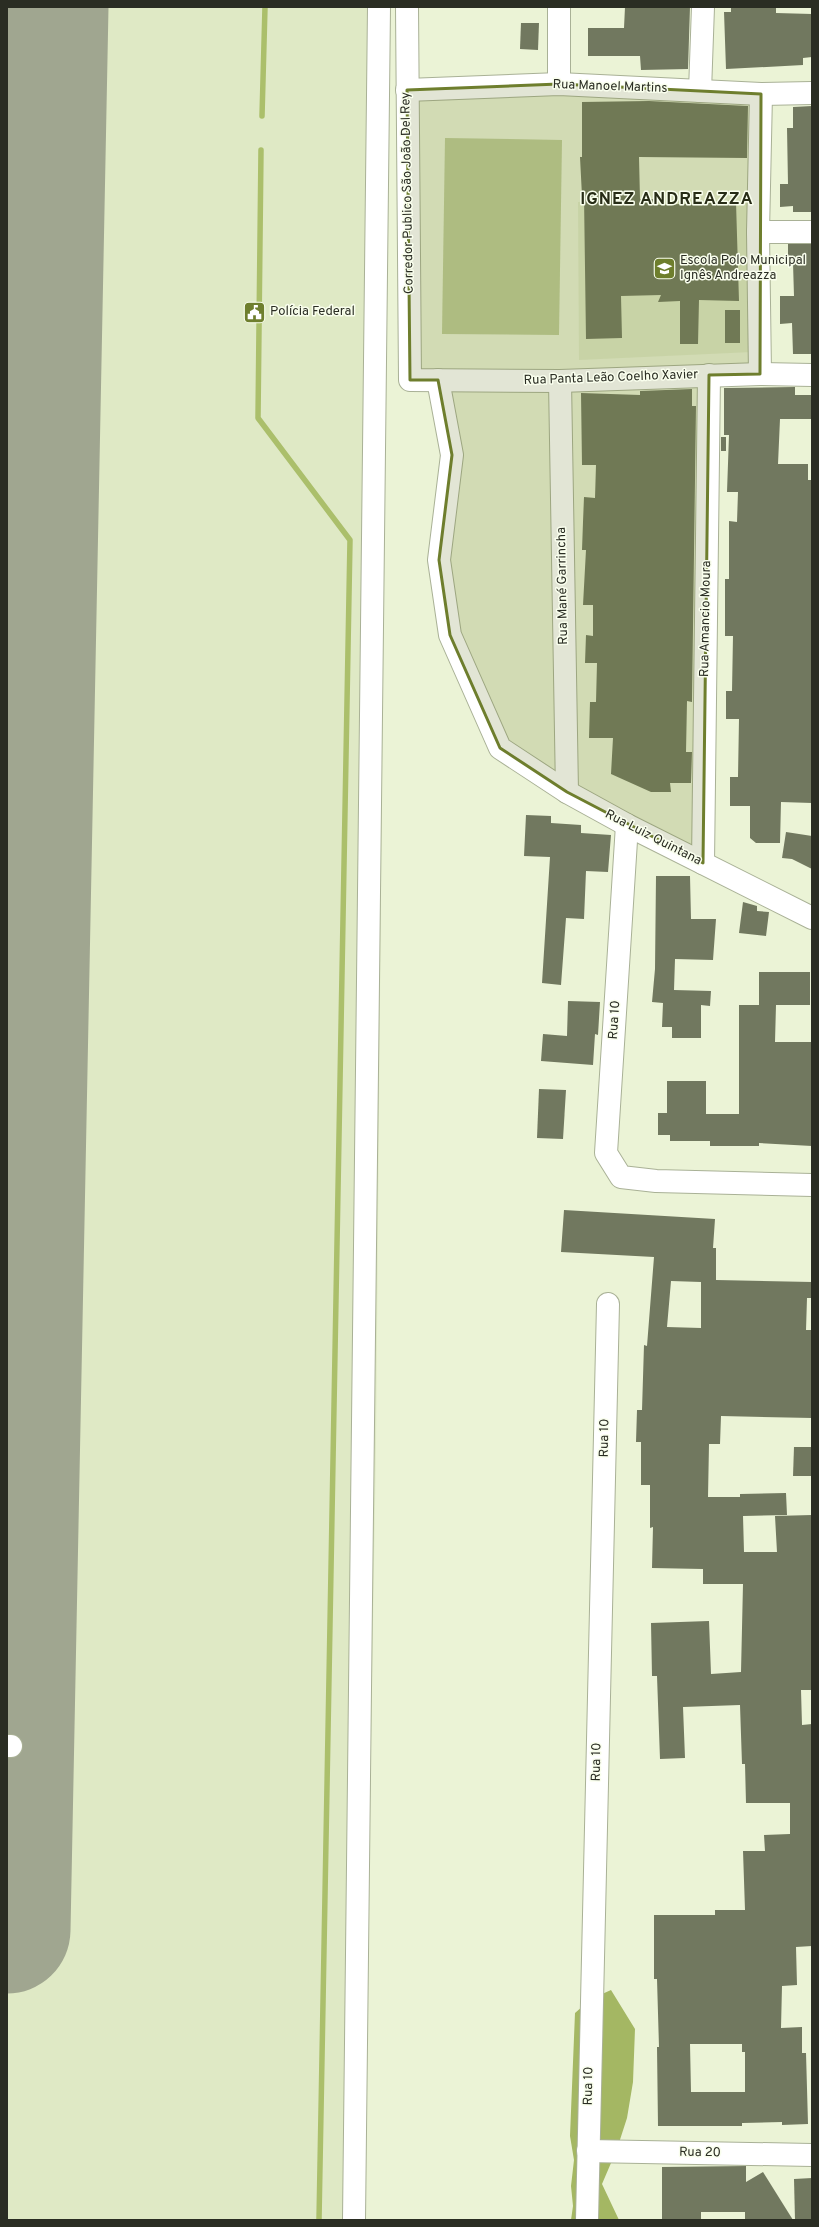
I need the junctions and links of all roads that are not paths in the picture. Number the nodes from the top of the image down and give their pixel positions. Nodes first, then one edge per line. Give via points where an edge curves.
1 (379, 7) edge
2 (407, 7) edge
3 (559, 7) edge
4 (703, 7) edge
5 (559, 84) junction
6 (407, 90) junction
7 (700, 91) junction
8 (812, 93) edge
9 (761, 94) junction
10 (758, 232) junction
11 (812, 232) edge
12 (760, 374) junction
13 (709, 375) junction
14 (812, 375) edge
15 (410, 380) joint
16 (438, 380) junction
17 (560, 381) junction
18 (567, 792) junction
19 (627, 825) junction
20 (703, 863) junction
21 (812, 918) edge
22 (812, 1185) edge
23 (608, 1304) dead end
24 (588, 2151) junction
25 (812, 2155) edge
26 (354, 2220) edge
27 (587, 2220) edge

1 - 26 street
2 - 6 street, Corredor Publico São João Del Rey
3 - 5 street
4 - 7 street
5 - 6 street, Rua Manoel Martins
5 - 7 street, Rua Manoel Martins
6 - 15 street, Corredor Publico São João Del Rey
7 - 9 street, Rua Manoel Martins
8 - 9 street, Rua Manoel Martins
9 - 10 street
10 - 11 street
10 - 12 street
12 - 13 street, Rua Panta Leão Coelho Xavier
12 - 14 street, Rua Panta Leão Coelho Xavier
13 - 17 street, Rua Panta Leão Coelho Xavier
13 - 20 street, Rua Amancio Moura
15 - 16 street, Rua Panta Leão Coelho Xavier
16 - 17 street, Rua Panta Leão Coelho Xavier
16 - 18 street, Rua Luiz Quintana via 452,455 438,560 450,635 500,748
17 - 18 street, Rua Mané Garrincha
18 - 19 street, Rua Luiz Quintana
19 - 20 street, Rua Luiz Quintana
19 - 22 street, Rua 10 via 606,1153 621,1177 656,1181
20 - 21 street, Rua Luiz Quintana
23 - 24 street, Rua 10
24 - 25 street, Rua 20
24 - 27 street, Rua 10

